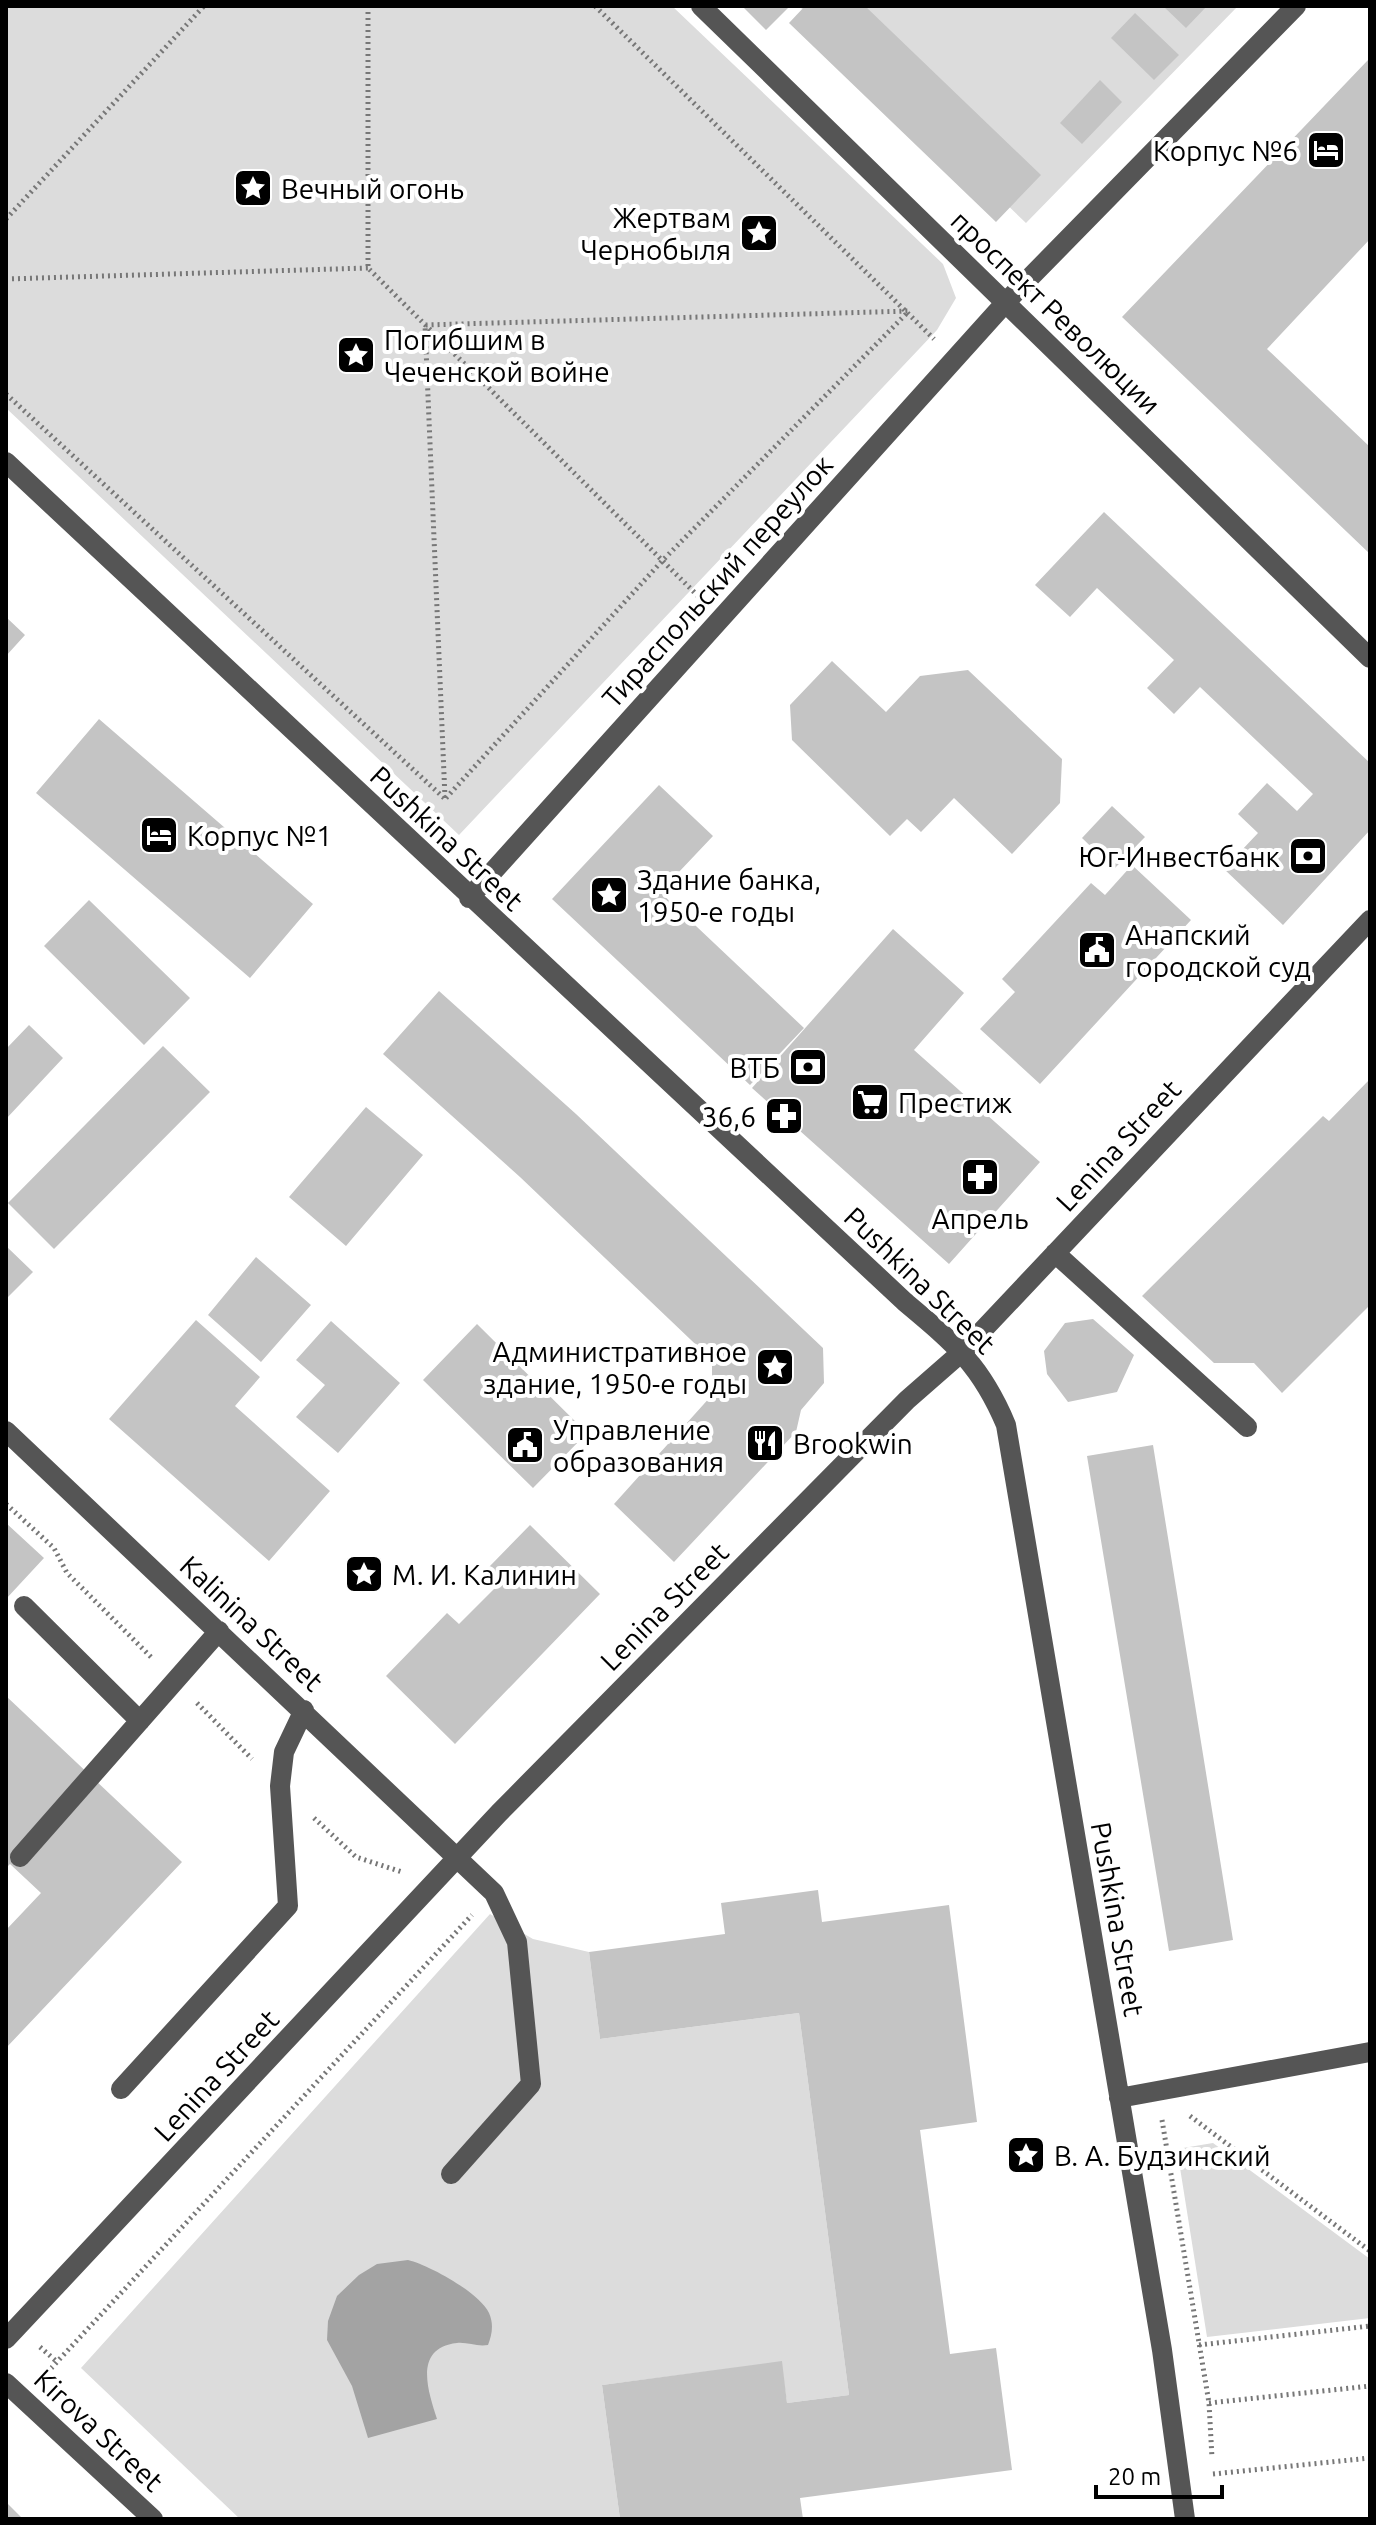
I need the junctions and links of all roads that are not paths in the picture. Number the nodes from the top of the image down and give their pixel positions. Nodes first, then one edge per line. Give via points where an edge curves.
1 (701, 6) edge
2 (1296, 6) edge
3 (1006, 302) junction
4 (6, 462) edge
5 (1370, 658) edge
6 (469, 898) junction
7 (1370, 920) edge
8 (1055, 1253) junction
9 (963, 1351) junction
10 (1247, 1427) dead end
11 (6, 1431) edge
12 (24, 1606) dead end
13 (219, 1631) junction
14 (304, 1710) junction
15 (140, 1721) junction
16 (20, 1857) dead end
17 (460, 1857) junction
18 (1370, 2052) edge
19 (121, 2089) dead end
20 (1119, 2098) junction
21 (451, 2174) dead end
22 (6, 2339) edge
23 (6, 2383) edge
24 (153, 2519) edge
25 (1185, 2519) edge

1 - 3 street, проспект Революции
2 - 3 street, Тираспольский переулок
3 - 5 street, проспект Революции
3 - 6 street, Тираспольский переулок
4 - 6 street, Pushkina Street
6 - 9 street, Pushkina Street
7 - 8 street, Lenina Street
8 - 9 street, Lenina Street
8 - 10 street
9 - 17 street, Lenina Street via 885,1423
9 - 20 street, Pushkina Street via 992,1390 1006,1425
11 - 13 street, Kalinina Street
12 - 15 street
13 - 14 street, Kalinina Street
13 - 15 street
14 - 17 street, Kalinina Street
14 - 19 street via 284,1752 280,1786 288,1906
15 - 16 street
17 - 21 street, Kalinina Street via 494,1893 517,1942 531,2084
17 - 22 street, Lenina Street
18 - 20 street
20 - 25 street, Pushkina Street
23 - 24 street, Kirova Street

